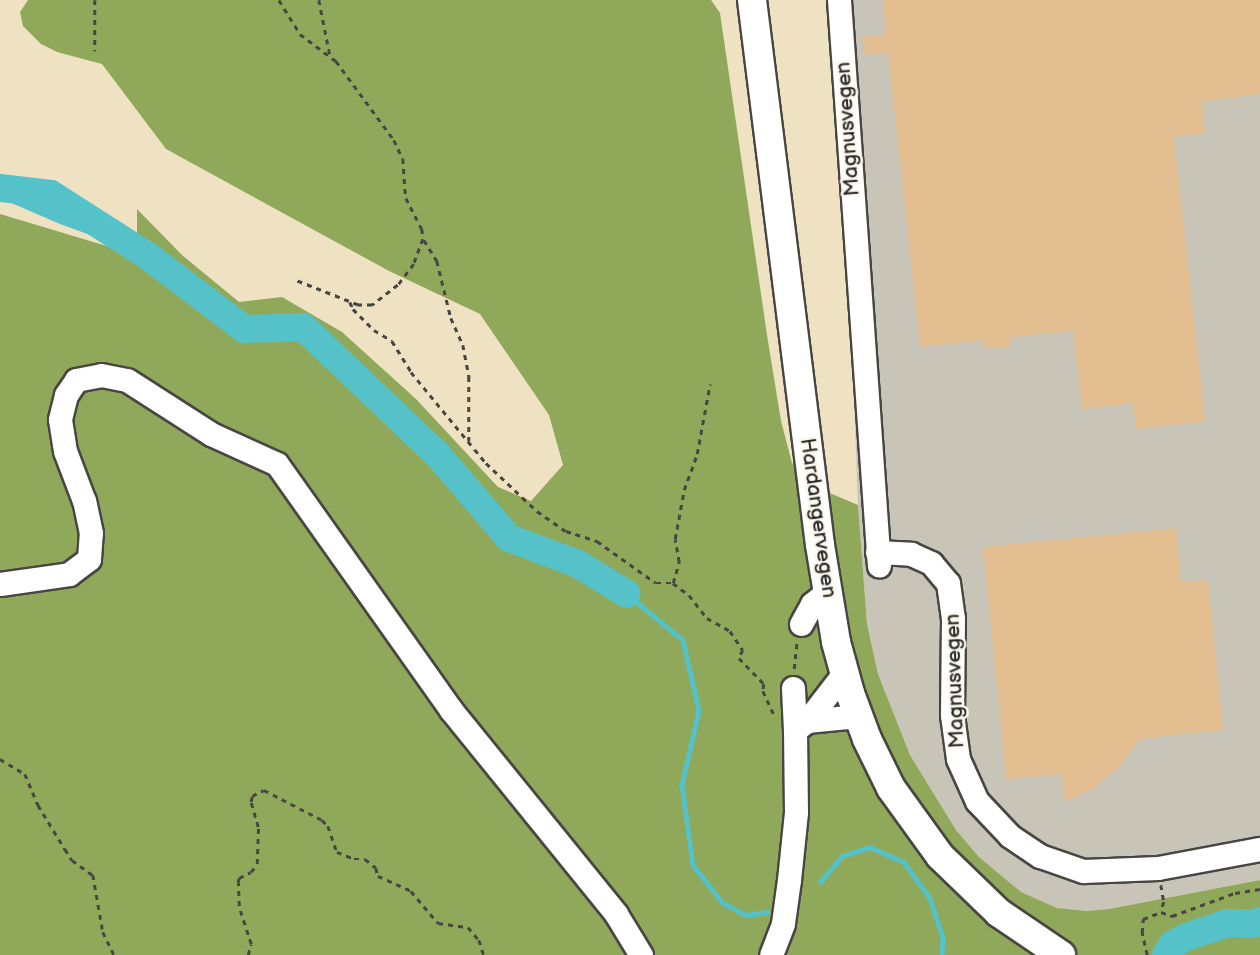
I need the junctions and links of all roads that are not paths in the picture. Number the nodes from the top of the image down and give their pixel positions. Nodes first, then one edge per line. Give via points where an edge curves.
1 (736, 0) edge
2 (751, 0) edge
3 (763, 0) edge
4 (839, 0) edge
5 (770, 156) junction
6 (781, 245) junction
7 (0, 584) edge
8 (827, 592) junction
9 (801, 624) road end
10 (844, 673) junction
11 (793, 688) road end
12 (858, 716) junction
13 (801, 725) junction
14 (1260, 849) edge
15 (641, 955) edge
16 (771, 955) edge
17 (1061, 955) edge

1 - 6 main road via 760,163
2 - 5 main road, Hardangervegen
3 - 5 main road via 774,89
4 - 14 lane, Magnusvegen via 878,560 911,554 931,563 948,583 953,618 952,715 958,759 977,800 996,823 1040,856 1083,871 1158,868
5 - 6 main road, Hardangervegen
6 - 8 main road, Hardangervegen
7 - 15 lane via 69,574 89,559 92,533 65,451 60,419 66,395 76,380 101,375 127,380 211,434 277,464 451,710 616,914
8 - 9 lane via 806,612
8 - 10 main road, Hardangervegen
10 - 12 main road, Hardangervegen
10 - 13 lane
11 - 13 lane
12 - 13 lane
12 - 17 main road, Hardangervegen via 891,788 940,856 999,913
13 - 16 lane via 789,880 783,923

